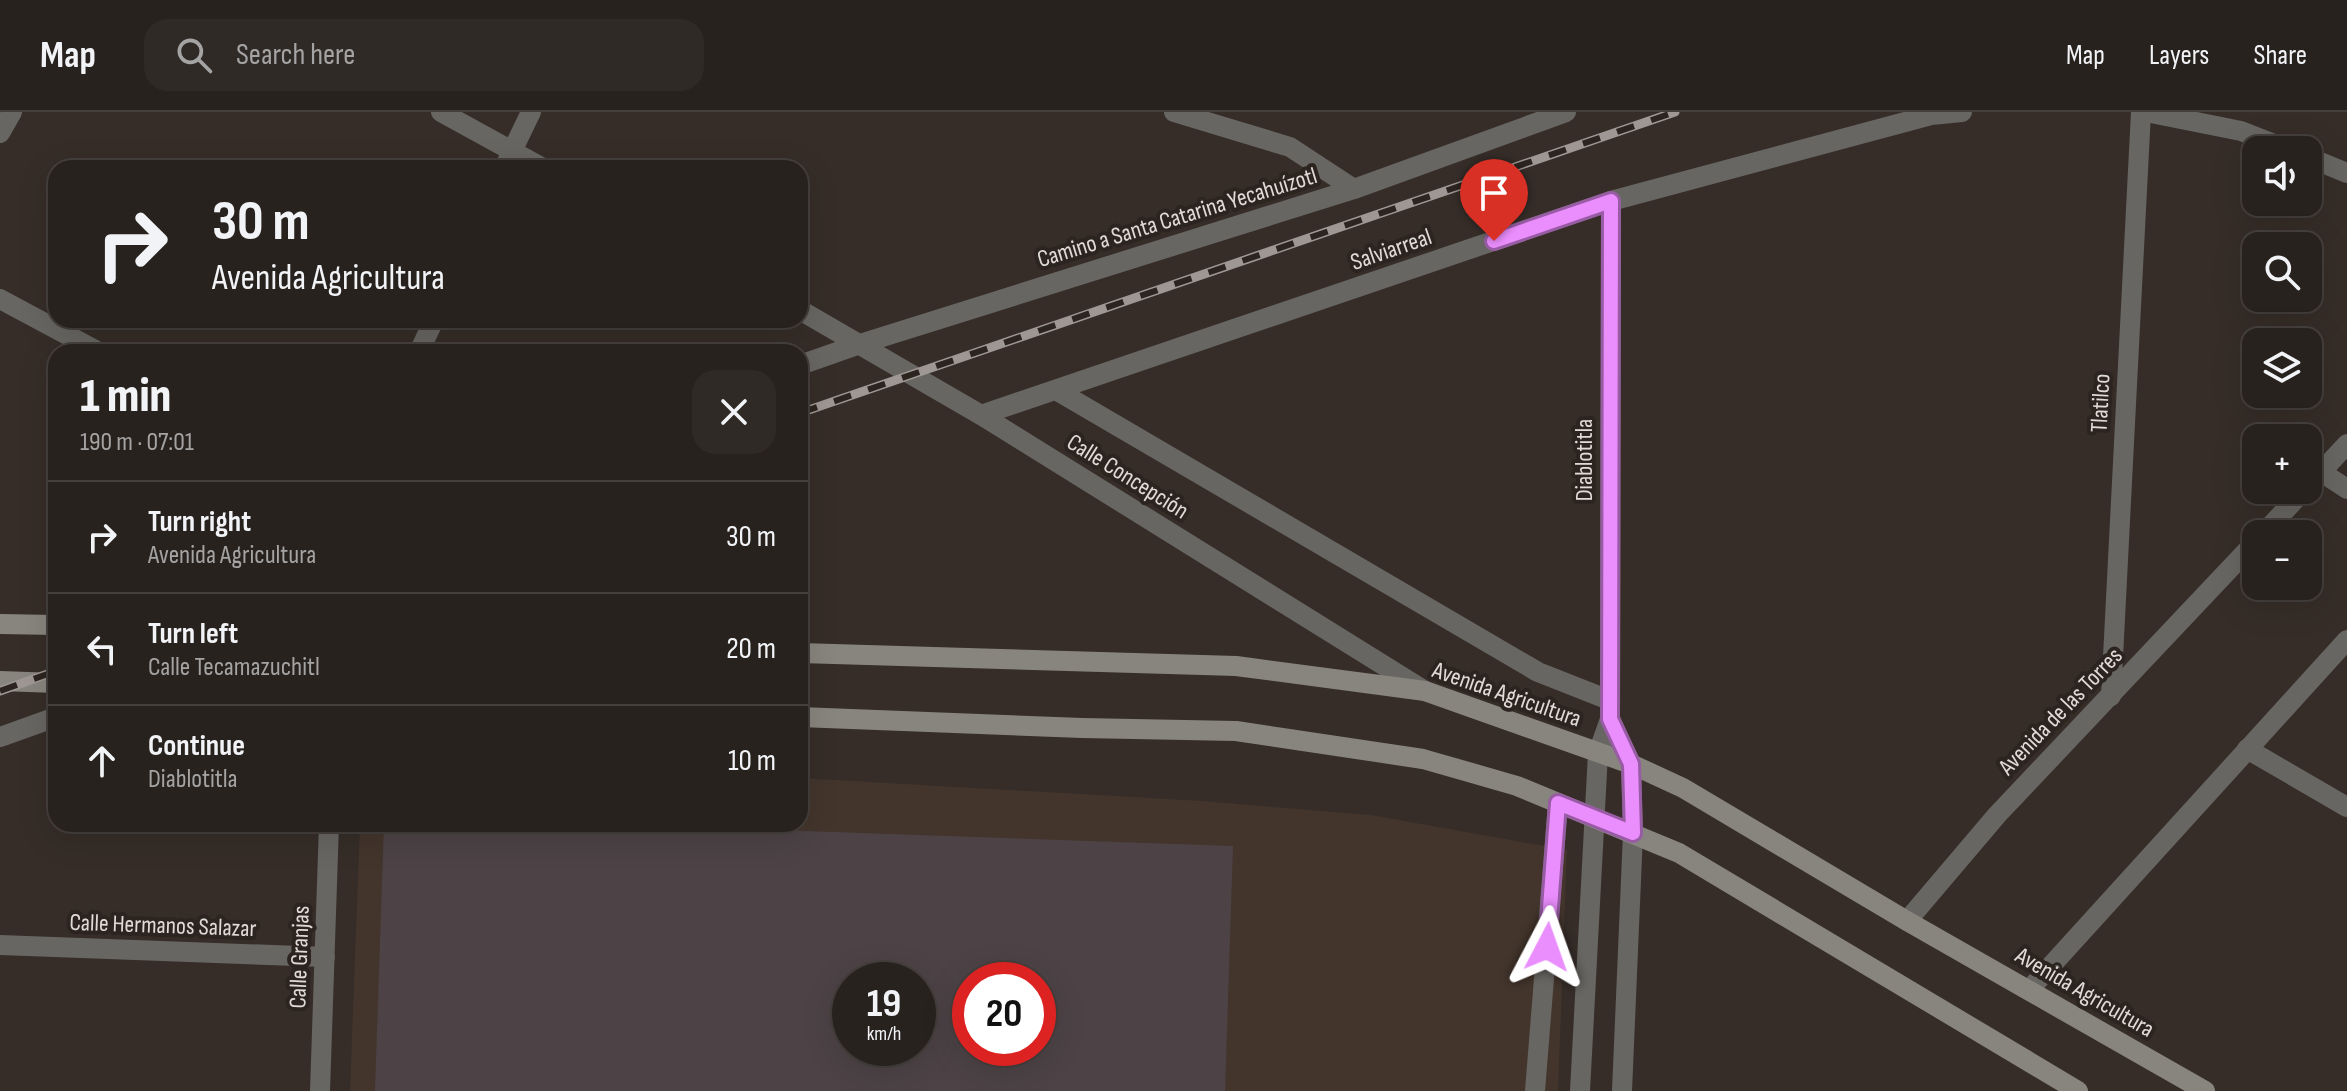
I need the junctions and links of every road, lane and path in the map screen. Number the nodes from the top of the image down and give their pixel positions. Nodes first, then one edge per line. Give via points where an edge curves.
1 (12, 112) edge
2 (441, 112) edge
3 (531, 112) edge
4 (1174, 112) edge
5 (1566, 112) edge
6 (1962, 112) edge
7 (2144, 112) edge
8 (0, 133) edge
9 (2254, 136) edge
10 (508, 160) edge
11 (2322, 163) edge
12 (2347, 173) edge
13 (1354, 189) junction
14 (1611, 201) junction
15 (0, 299) edge
16 (808, 315) edge
17 (48, 325) edge
18 (54, 328) edge
19 (84, 344) edge
20 (860, 344) junction
21 (808, 362) edge
22 (1056, 390) junction
23 (981, 415) junction
24 (2347, 444) edge
25 (2322, 471) edge
26 (2322, 485) edge
27 (2347, 489) edge
28 (2291, 504) edge
29 (2276, 520) edge
30 (2242, 556) edge
31 (48, 621) edge
32 (0, 624) edge
33 (34, 625) junction
34 (48, 625) edge
35 (0, 635) edge
36 (2347, 640) edge
37 (808, 653) edge
38 (0, 681) edge
39 (48, 683) edge
40 (1425, 691) junction
41 (2111, 696) junction
42 (1610, 710) junction
43 (808, 717) edge
44 (48, 720) edge
45 (0, 737) edge
46 (2247, 749) junction
47 (1598, 753) junction
48 (1631, 764) junction
49 (1558, 803) junction
50 (2347, 807) edge
51 (1596, 818) junction
52 (329, 832) edge
53 (1633, 833) junction
54 (1907, 921) junction
55 (0, 945) edge
56 (325, 957) junction
57 (2029, 990) junction
58 (320, 1091) edge
59 (1535, 1091) edge
60 (1580, 1091) edge
61 (1622, 1091) edge
62 (2078, 1091) edge
63 (2205, 1091) edge

1 - 8 street
2 - 10 street
3 - 10 street
4 - 13 street via 1290,147
5 - 13 street, Camino a Santa Catarina Yecahuízotl
6 - 14 street, Salviarreal via 1931,115
7 - 9 street
7 - 41 street, Tlatilco
11 - 12 street
13 - 20 street, Camino a Santa Catarina Yecahuízotl
14 - 22 street, Salviarreal
14 - 42 street, Diablotitla
15 - 17 street
16 - 20 street, Calle Concepción
18 - 19 street
20 - 21 street, Camino a Santa Catarina Yecahuízotl
20 - 23 street, Calle Concepción
22 - 23 street, Salviarreal
22 - 42 street
23 - 40 street, Calle Concepción
24 - 25 street
26 - 27 street
28 - 29 street
30 - 41 street, Avenida de las Torres
31 - 33 street
32 - 33 main road
33 - 34 main road
33 - 35 street
36 - 46 street
37 - 40 main road, Avenida Agricultura via 1236,666
38 - 39 main road
40 - 47 main road, Avenida Agricultura
41 - 54 street, Avenida de las Torres via 1997,815
42 - 47 street, Diablotitla
42 - 48 street, Diablotitla
43 - 49 main road via 1236,731 1423,759
44 - 45 street
46 - 50 street
46 - 57 street
47 - 48 main road, Avenida Agricultura
47 - 51 street, Diablotitla
48 - 53 street
48 - 54 main road, Avenida Agricultura via 1683,788
49 - 51 main road
49 - 59 street
51 - 53 main road
51 - 60 street, Diablotitla
52 - 56 street, Calle Granjas
53 - 61 street
53 - 62 main road via 1679,853
54 - 57 main road, Avenida Agricultura
55 - 56 street, Calle Hermanos Salazar
56 - 58 street, Calle Granjas
57 - 63 main road, Avenida Agricultura

